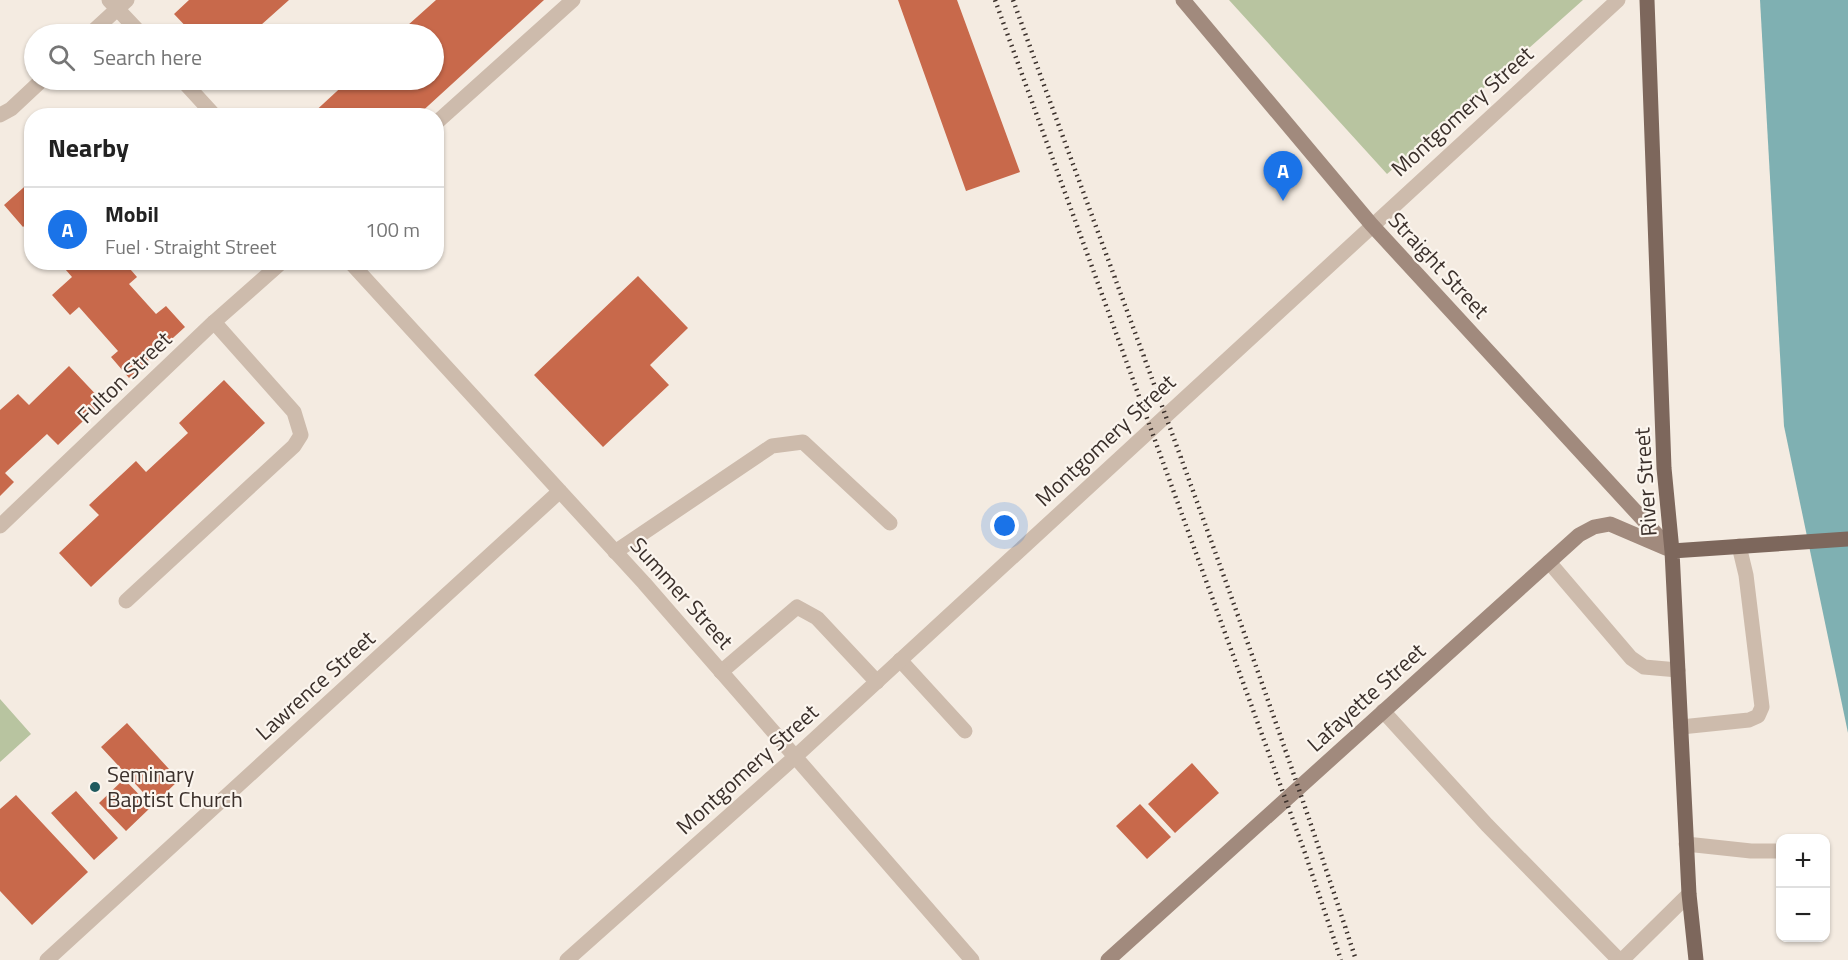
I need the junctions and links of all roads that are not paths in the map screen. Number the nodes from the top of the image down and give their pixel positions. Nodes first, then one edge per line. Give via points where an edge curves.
1 (573, 0) edge
2 (1183, 0) edge
3 (1618, 0) edge
4 (1647, 0) edge
5 (118, 3) edge
6 (99, 24) edge
7 (134, 24) edge
8 (31, 90) edge
9 (191, 90) edge
10 (208, 108) edge
11 (0, 115) edge
12 (444, 116) edge
13 (1371, 224) junction
14 (273, 270) edge
15 (357, 270) edge
16 (214, 322) junction
17 (560, 491) junction
18 (890, 523) dead end
19 (0, 526) edge
20 (1848, 539) edge
21 (1739, 546) junction
22 (1672, 551) junction
23 (615, 552) junction
24 (1549, 562) junction
25 (126, 601) dead end
26 (900, 660) junction
27 (1678, 670) junction
28 (721, 672) junction
29 (876, 682) junction
30 (1383, 711) junction
31 (1681, 727) junction
32 (965, 730) dead end
33 (795, 757) junction
34 (1686, 844) junction
35 (1776, 851) edge
36 (1689, 894) junction
37 (47, 960) edge
38 (567, 960) edge
39 (972, 960) edge
40 (1108, 960) edge
41 (1621, 960) edge
42 (1696, 960) edge

1 - 12 street
2 - 13 main road, Straight Street
3 - 13 street, Montgomery Street
4 - 22 main road, River Street via 1664,468
5 - 6 street
5 - 7 street
8 - 11 street
9 - 10 street
13 - 22 main road, Straight Street
13 - 26 street, Montgomery Street
14 - 16 street, Fulton Street
15 - 17 street, Summer Street
16 - 19 street, Fulton Street
16 - 25 street via 294,412 301,435 294,446
17 - 23 street, Summer Street
17 - 37 street, Lawrence Street
18 - 23 street via 803,442 793,443 772,446
20 - 21 main road
21 - 22 main road
21 - 31 street via 1762,707 1758,716 1749,720
22 - 24 main road, Lafayette Street via 1610,524 1579,535
22 - 27 main road, River Street
23 - 28 street, Summer Street
24 - 27 street via 1631,658 1644,667
24 - 30 main road, Lafayette Street
26 - 29 street, Montgomery Street
26 - 32 street
27 - 31 main road, River Street
28 - 29 street via 797,607 817,618
28 - 33 street, Summer Street
29 - 33 street, Montgomery Street
30 - 40 main road, Lafayette Street
30 - 41 street via 1503,842
31 - 34 main road, River Street
33 - 38 street, Montgomery Street
33 - 39 street, Summer Street
34 - 35 street
34 - 36 main road, River Street
36 - 41 street
36 - 42 main road, River Street

